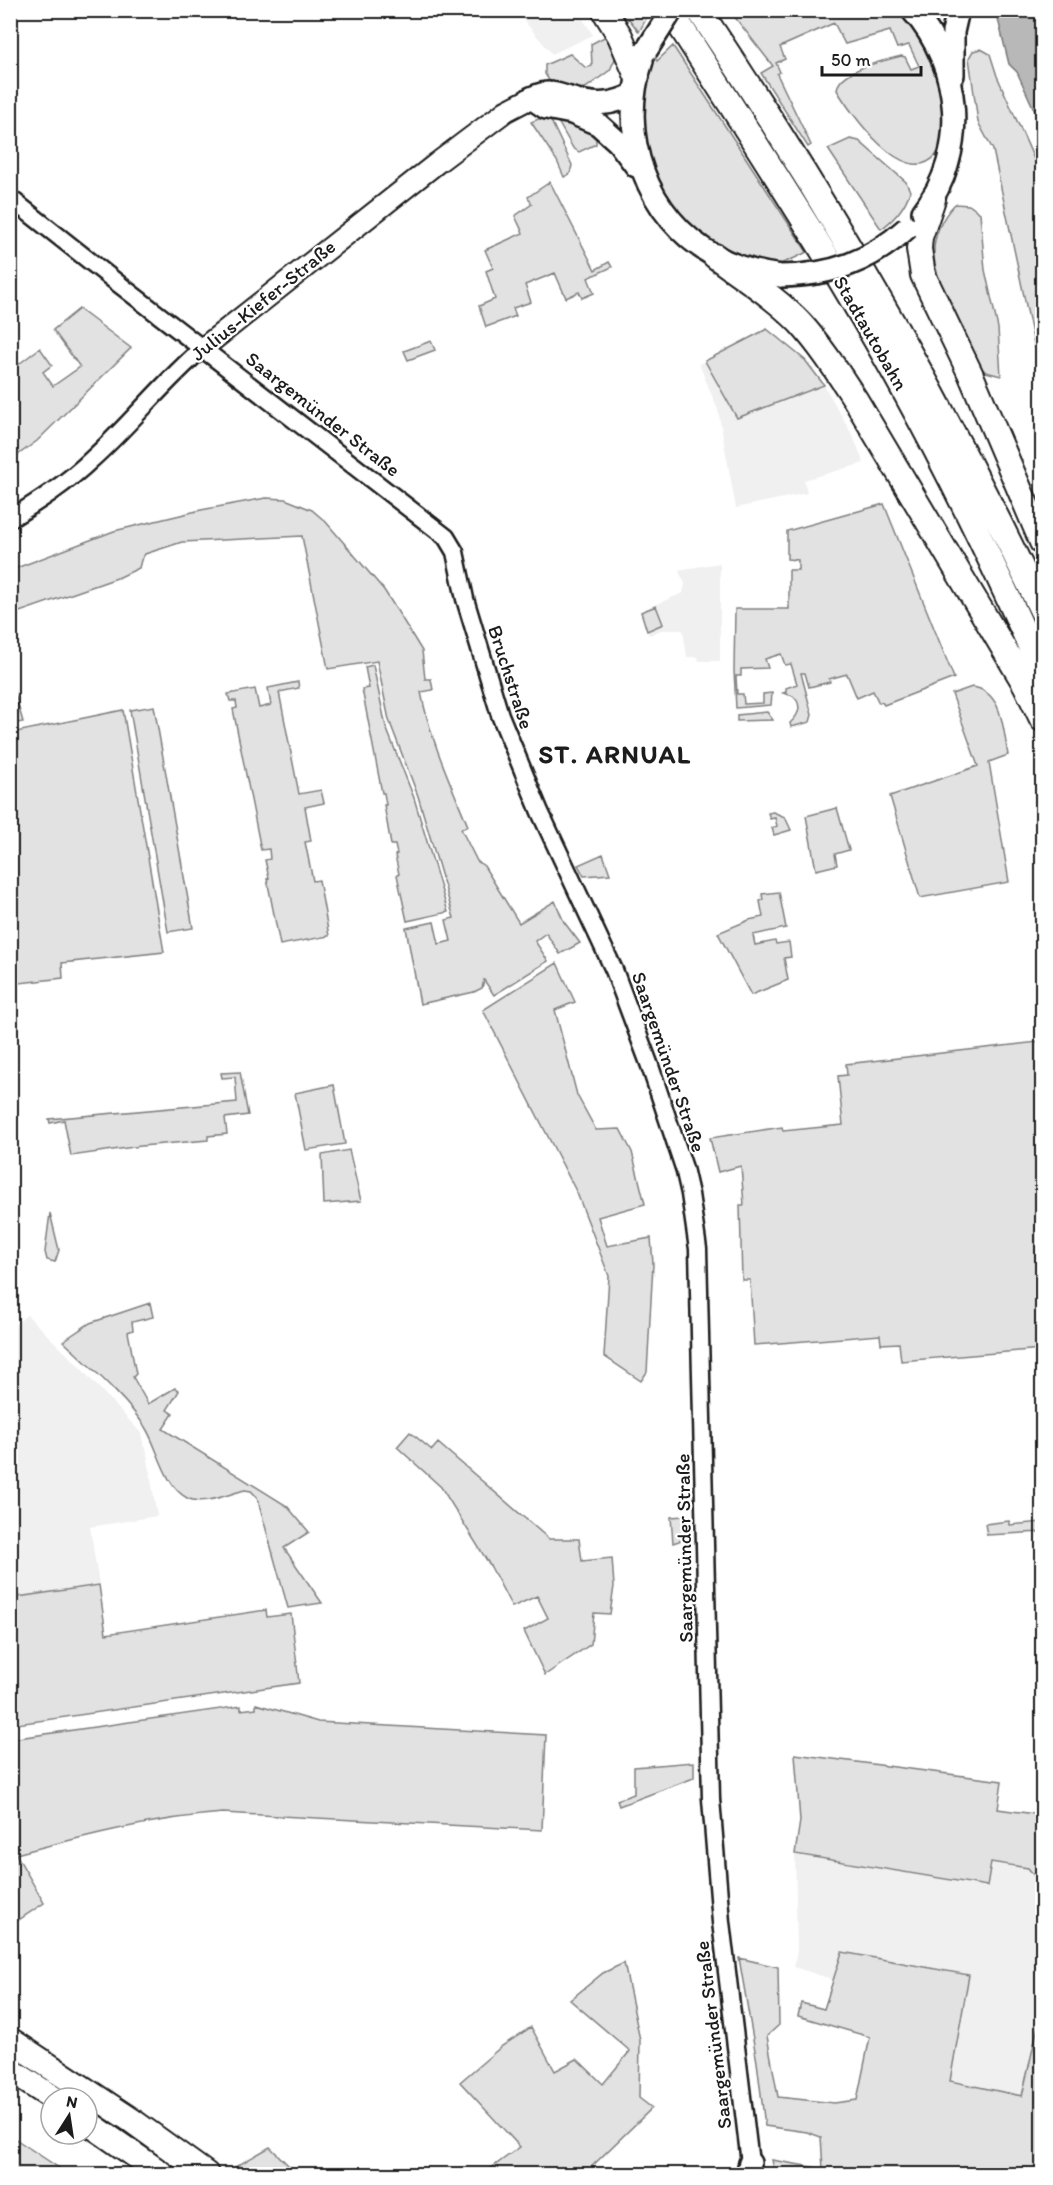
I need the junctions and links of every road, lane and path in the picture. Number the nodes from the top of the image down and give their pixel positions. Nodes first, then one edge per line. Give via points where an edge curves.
1 (604, 10) edge
2 (671, 10) edge
3 (699, 10) edge
4 (912, 10) edge
5 (958, 10) edge
6 (635, 85) junction
7 (953, 94) junction
8 (531, 98) junction
9 (647, 181) junction
10 (10, 198) edge
11 (933, 199) junction
12 (716, 256) junction
13 (203, 348) junction
14 (10, 519) edge
15 (1042, 542) edge
16 (456, 560) joint
17 (1042, 610) edge
18 (1042, 672) edge
19 (1042, 719) edge
20 (598, 935) joint
21 (10, 2040) edge
22 (10, 2070) edge
23 (39, 2089) edge
24 (99, 2130) edge
25 (751, 2171) edge
26 (162, 2175) edge
27 (206, 2175) edge

1 - 6 highway via 620,36
2 - 6 main road, bridge via 646,51
2 - 18 highway, Stadtautobahn via 798,209 906,394 984,544
3 - 17 highway, Stadtautobahn via 811,184 876,294 973,467
4 - 7 main road via 937,47
5 - 7 main road via 953,32
6 - 8 main road via 620,102 608,104 596,105 550,92
6 - 9 main road via 634,140
7 - 11 main road via 953,141
8 - 9 main road via 546,108 598,124 618,142
8 - 13 main road, Julius-Kiefer-Straße via 506,111 437,163
9 - 12 main road via 668,217
10 - 13 street, Saargemünder Straße
11 - 12 main road, bridge via 880,250 844,267 781,276 744,268
11 - 15 highway via 920,237 923,275
12 - 19 highway via 780,304 830,360 1025,684
13 - 14 street, Julius-Kiefer-Straße via 93,459
13 - 16 street, Saargemünder Straße via 437,529 452,546
16 - 20 street, Bruchstraße via 478,646 508,736
20 - 25 street, Saargemünder Straße via 619,982 676,1142 690,1194 698,1249 711,1799 721,1922
21 - 27 highway
22 - 23 highway
24 - 26 highway

